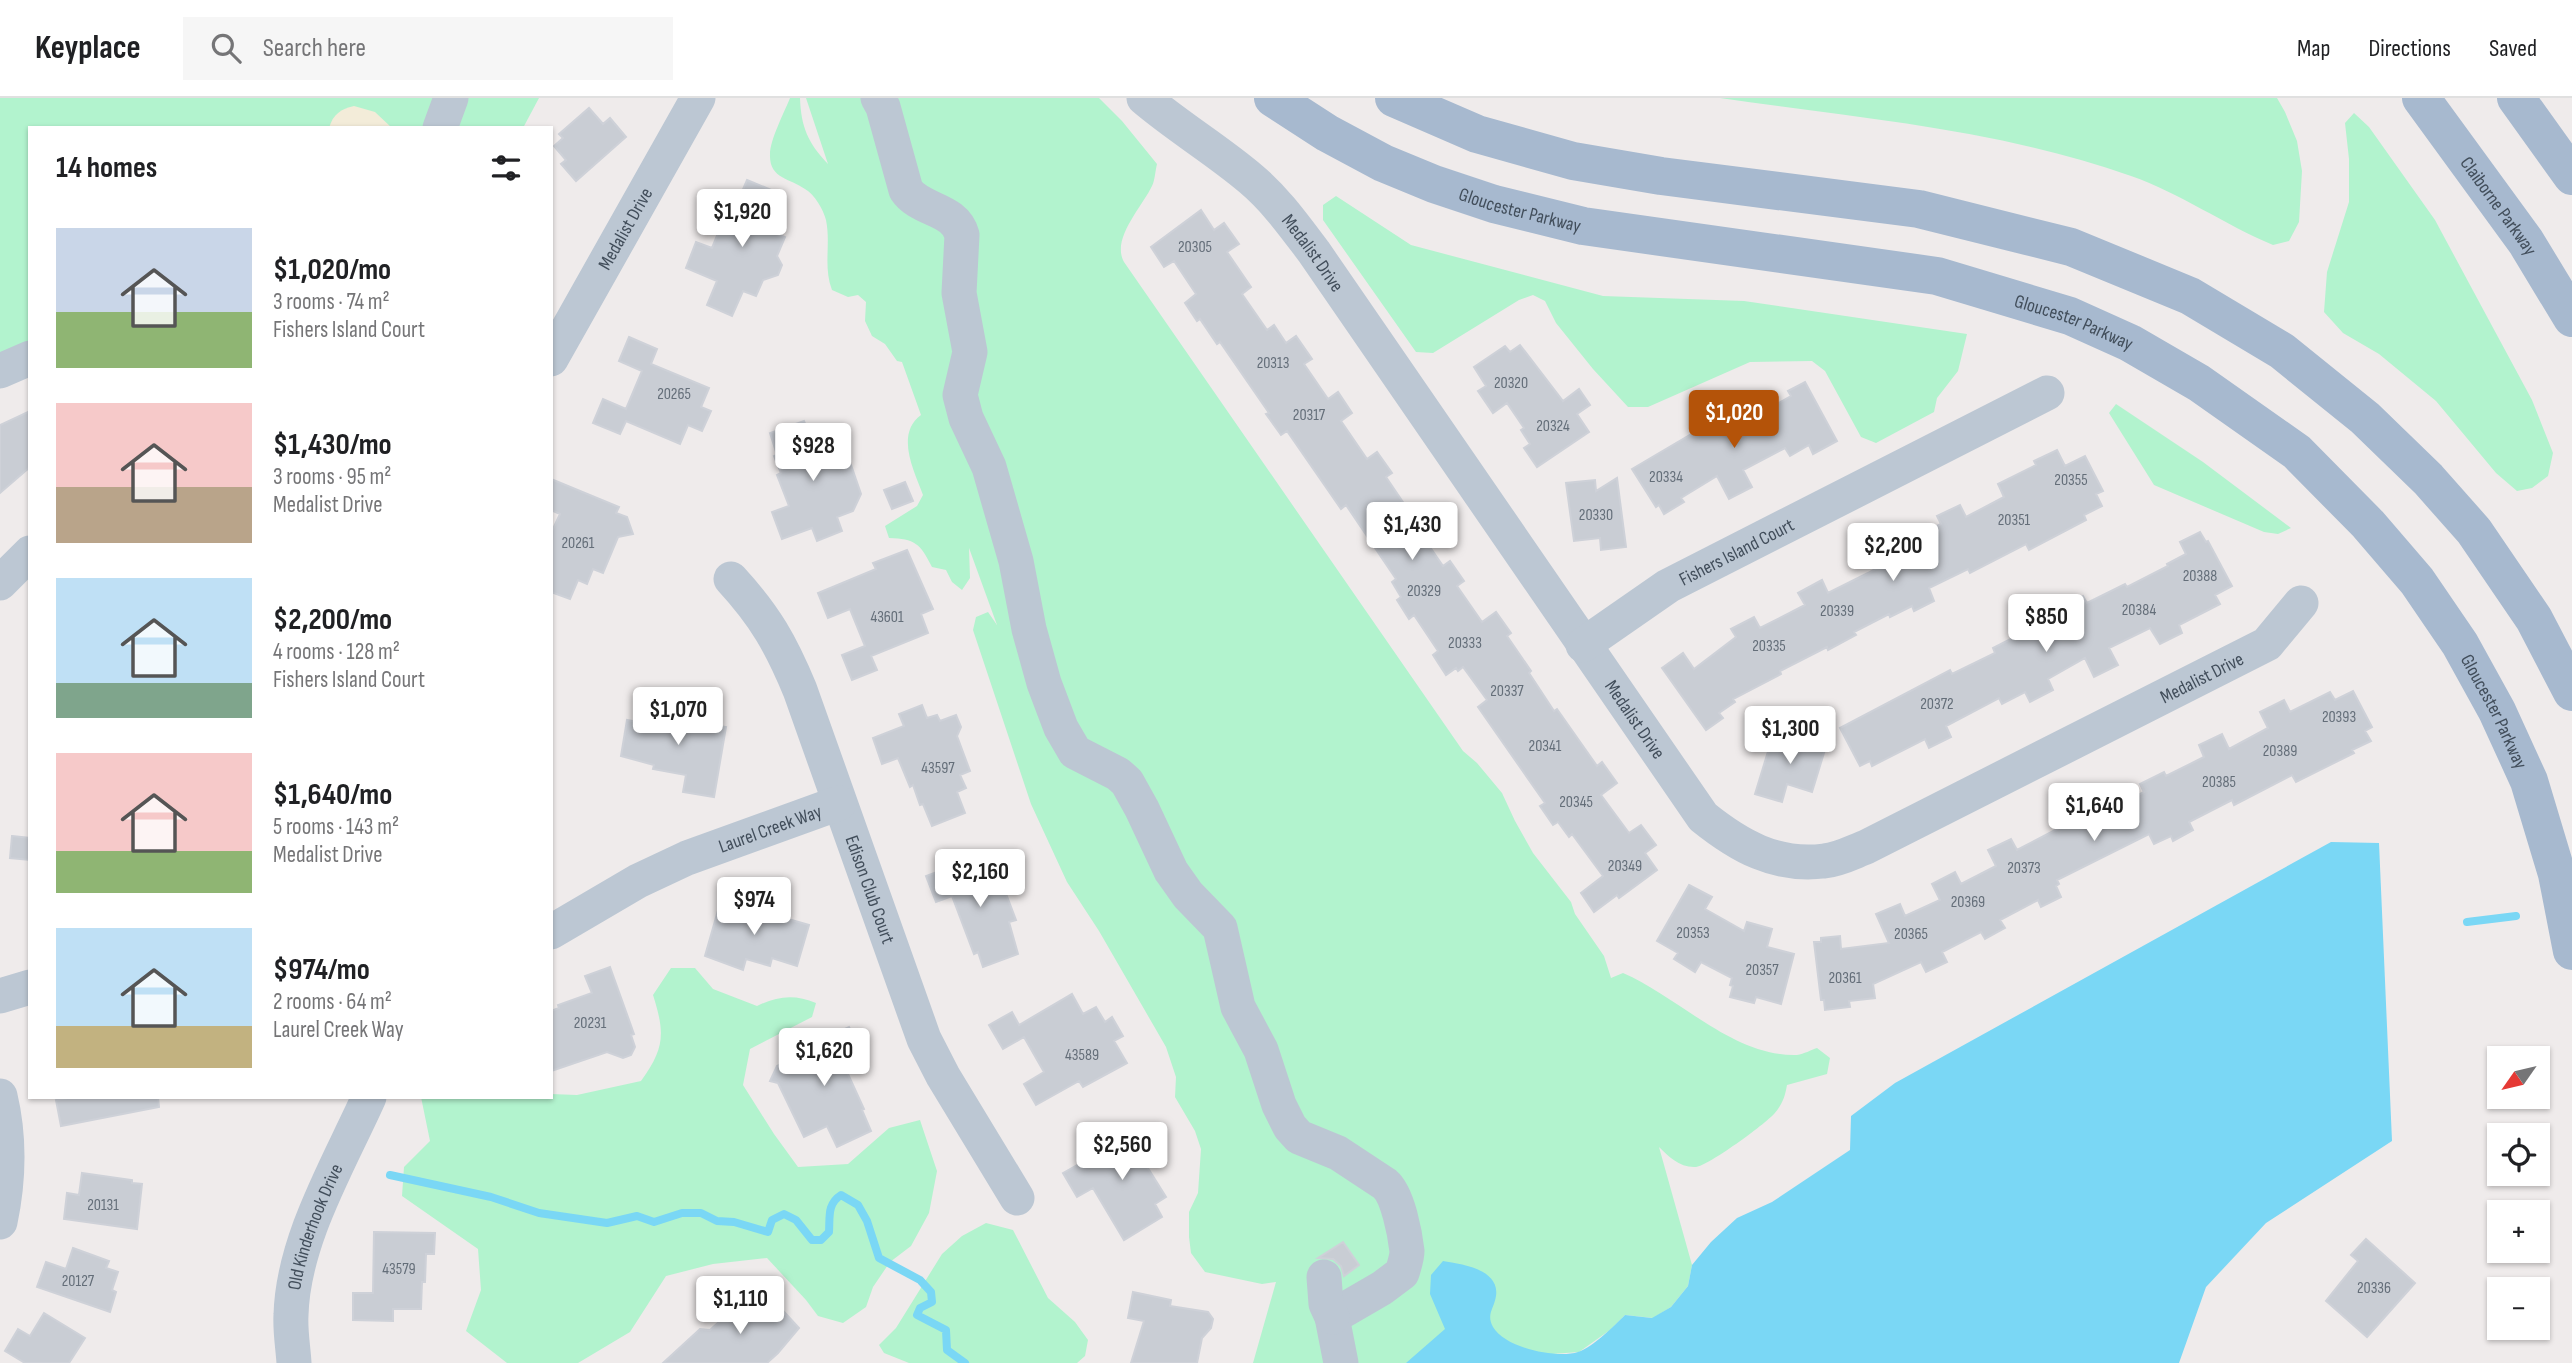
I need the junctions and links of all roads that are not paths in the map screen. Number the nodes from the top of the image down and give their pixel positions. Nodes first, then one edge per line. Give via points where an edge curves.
1 (451, 98) edge
2 (698, 98) edge
3 (878, 98) edge
4 (1144, 98) edge
5 (1273, 98) edge
6 (1394, 98) edge
7 (2421, 98) edge
8 (2516, 98) edge
9 (441, 126) edge
10 (2572, 176) edge
11 (2572, 318) edge
12 (553, 355) edge
13 (28, 359) edge
14 (0, 371) edge
15 (2047, 393) dead end
16 (28, 556) edge
17 (731, 579) dead end
18 (0, 583) edge
19 (2301, 603) dead end
20 (1583, 645) junction
21 (2572, 692) edge
22 (839, 803) junction
23 (553, 931) edge
24 (2572, 951) edge
25 (28, 988) edge
26 (0, 996) edge
27 (0, 1096) edge
28 (368, 1099) edge
29 (1017, 1198) dead end
30 (0, 1222) edge
31 (1324, 1277) dead end
32 (1332, 1317) junction
33 (294, 1363) edge
34 (1341, 1363) edge

1 - 9 street
2 - 12 street, Medalist Drive
3 - 32 street via 906,190 960,226 959,293 970,352 960,394 989,467 1038,663 1067,742 1083,758 1127,782 1171,871 1220,928 1238,1007 1261,1050 1290,1127 1299,1137 1338,1153 1385,1184 1396,1200 1407,1251 1402,1273
4 - 20 street, Medalist Drive via 1252,179 1280,208
5 - 24 main road, Gloucester Parkway via 1383,163 1494,204 1583,226 1937,276 2070,316 2130,343 2199,383 2297,452 2368,523 2417,581 2460,644 2529,781 2557,874
6 - 21 main road via 1477,134 1573,161 1919,209 2071,247 2190,296 2282,351 2365,418 2428,479 2474,531 2534,619
7 - 11 main road, Claiborne Parkway via 2526,242
8 - 10 main road
13 - 14 street
15 - 20 street, Fishers Island Court via 1668,586
16 - 18 street
17 - 22 street, Edison Club Court via 781,646
19 - 20 street, Medalist Drive via 2267,644 1930,816 1825,862 1786,861 1760,853 1731,840 1703,817
22 - 23 street, Laurel Creek Way via 687,858
22 - 29 street, Edison Club Court via 925,1039
25 - 26 street
27 - 30 street via 9,1161
28 - 33 street, Old Kinderhook Drive via 312,1222 296,1272 291,1314
31 - 32 street
32 - 34 street

